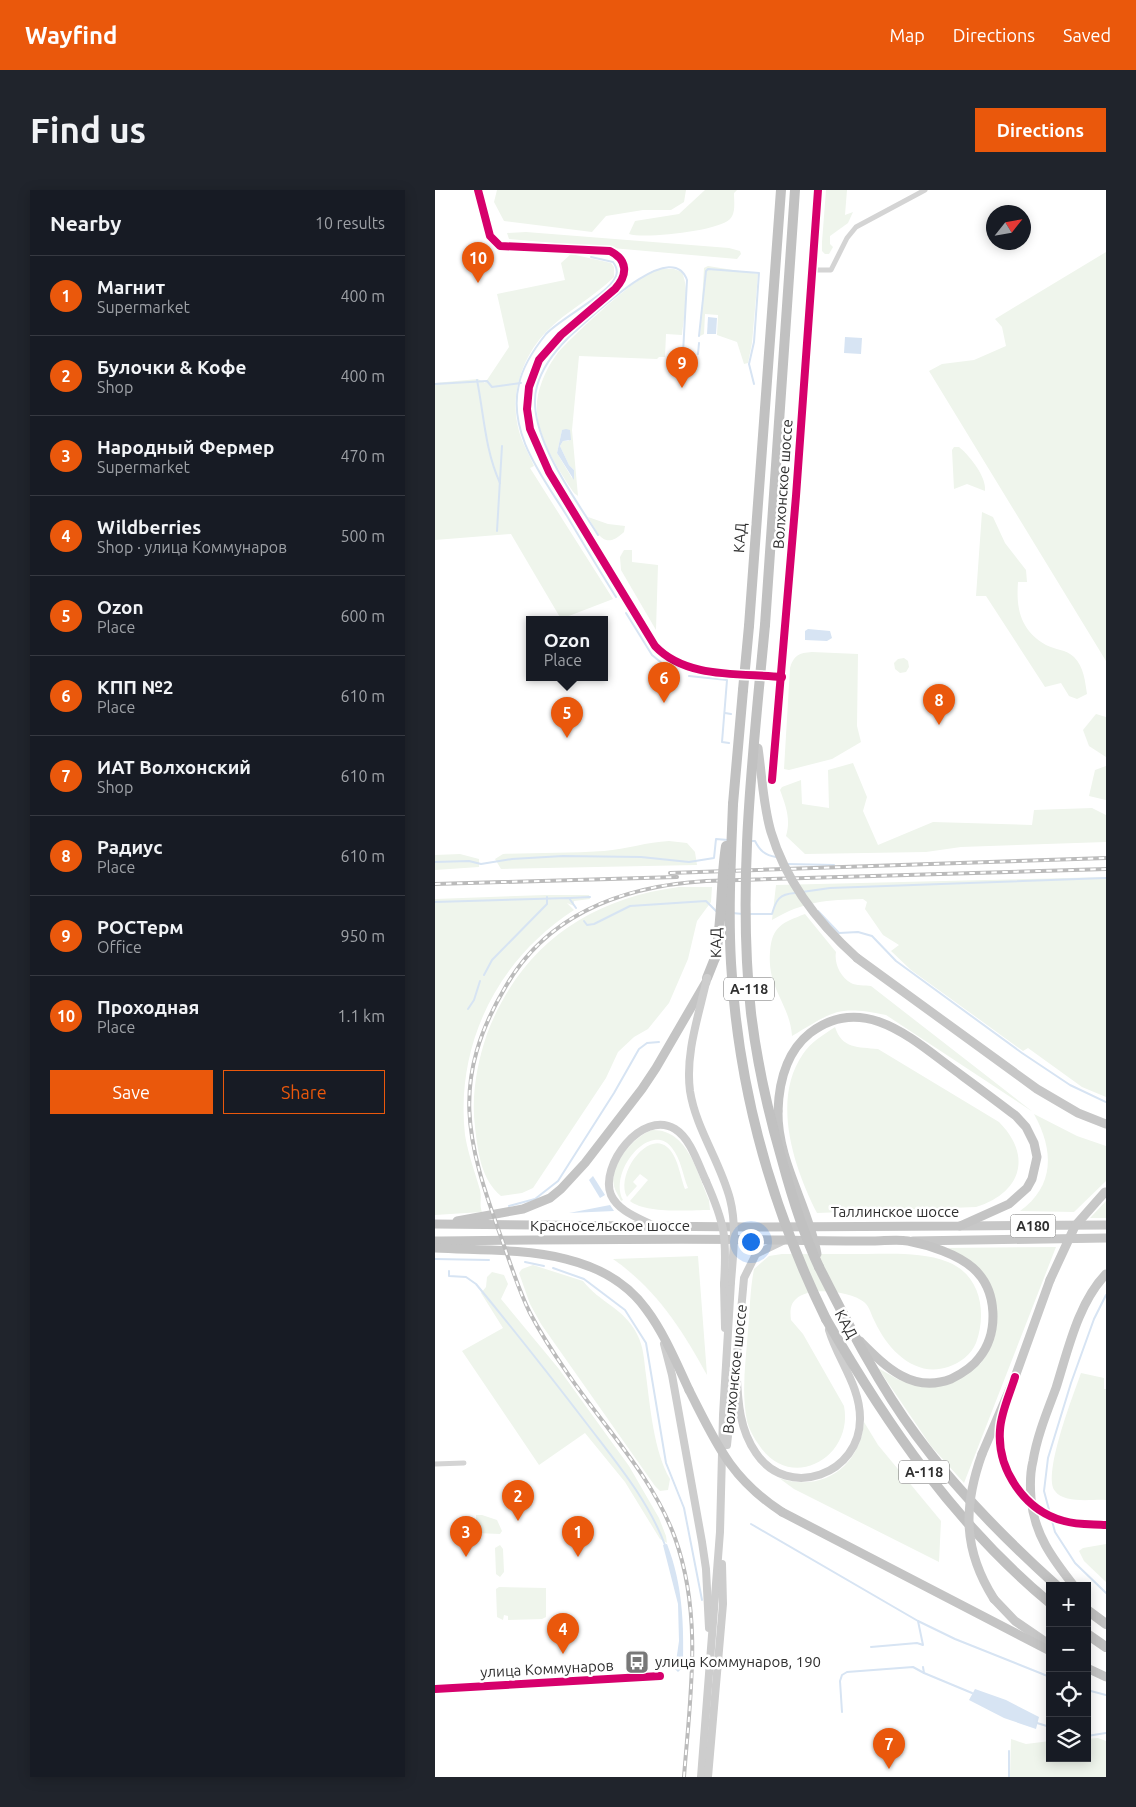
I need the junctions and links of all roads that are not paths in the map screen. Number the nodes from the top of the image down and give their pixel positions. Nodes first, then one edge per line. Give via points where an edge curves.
1 (478, 190) edge
2 (781, 190) edge
3 (795, 190) edge
4 (818, 190) edge
5 (925, 190) edge
6 (812, 270) junction
7 (782, 676) junction
8 (757, 702) junction
9 (772, 780) dead end
10 (733, 804) junction
11 (707, 978) junction
12 (1106, 1124) edge
13 (1105, 1191) edge
14 (440, 1224) edge
15 (1106, 1225) edge
16 (654, 1226) junction
17 (685, 1226) joint
18 (959, 1226) junction
19 (1106, 1238) edge
20 (785, 1240) junction
21 (435, 1241) edge
22 (907, 1241) junction
23 (435, 1248) edge
24 (819, 1267) junction
25 (1106, 1274) edge
26 (728, 1283) junction
27 (826, 1319) junction
28 (656, 1323) junction
29 (858, 1339) junction
30 (737, 1362) junction
31 (1015, 1378) junction
32 (464, 1463) dead end
33 (435, 1464) edge
34 (721, 1519) junction
35 (1106, 1525) edge
36 (720, 1532) junction
37 (1053, 1582) edge
38 (1070, 1582) edge
39 (1046, 1599) edge
40 (1091, 1614) edge
41 (1106, 1624) edge
42 (1091, 1637) edge
43 (1046, 1642) edge
44 (1106, 1647) edge
45 (1046, 1649) edge
46 (710, 1669) junction
47 (1091, 1669) edge
48 (718, 1670) junction
49 (660, 1676) dead end
50 (1106, 1676) edge
51 (435, 1689) edge
52 (707, 1751) junction
53 (701, 1777) edge
54 (708, 1777) edge

1 - 7 street via 489,236 500,246 609,252 617,255 625,267 623,280 615,289 561,335 539,360 529,387 527,409 530,429 549,472 655,646 671,660 691,668
2 - 10 highway, КАД / А-118, bridge
3 - 8 highway, КАД / А-118, bridge
4 - 6 street, Волхонское шоссе
5 - 6 street via 856,227 831,270
6 - 7 street, Волхонское шоссе
7 - 9 street, Волхонское шоссе
8 - 12 main road, bridge via 758,748 771,831 788,874 828,930 857,958 1037,1089 1078,1113
8 - 24 highway, КАД / А-118, bridge via 746,899 751,1012 776,1142 801,1225
10 - 11 highway, bridge via 723,866 719,940
10 - 27 highway, КАД / А-118, bridge via 731,962 743,1068 776,1199 797,1257
11 - 14 highway, bridge via 657,1068 585,1163 556,1194 523,1209
11 - 26 main road, bridge via 692,1042 690,1090 695,1113 730,1198 734,1216
13 - 31 main road, bridge via 1075,1226 1050,1280
14 - 16 highway, Красносельское шоссе
15 - 18 main road, Таллинское шоссе / A180
16 - 17 highway, Красносельское шоссе
16 - 26 main road, bridge via 617,1204 611,1194 610,1173 635,1134 652,1125 664,1125 674,1129 688,1144 725,1227
17 - 18 highway, Таллинское шоссе
18 - 24 highway, bridge via 1009,1204 1027,1188 1037,1157 1035,1143 1026,1127 1017,1116 907,1035 882,1022 853,1017 837,1019 818,1027 803,1039 793,1052 779,1088 778,1118 783,1144
19 - 22 main road, Таллинское шоссе
20 - 21 highway, Красносельское шоссе
20 - 22 highway, Таллинское шоссе
20 - 30 main road, Волхонское шоссе via 756,1254 744,1278
22 - 29 highway via 953,1256 974,1269 985,1283 994,1316 987,1345 979,1359 959,1375 939,1382 922,1383 899,1376
23 - 28 highway via 559,1256 587,1265 619,1281
24 - 29 highway, КАД / А-118
25 - 38 main road via 1090,1295 1077,1325 1037,1443 1030,1481 1035,1524 1042,1542
26 - 34 main road, Волхонское шоссе
27 - 30 main road via 857,1396 860,1420 854,1447 829,1472 807,1479 785,1476 757,1454 740,1417
27 - 39 highway, КАД / А-118 via 866,1388 944,1497 989,1546
28 - 45 highway, bridge via 727,1462 760,1498
28 - 46 main road via 667,1351 702,1542
29 - 37 highway, КАД / А-118 via 880,1380 955,1485
30 - 34 main road, Волхонское шоссе
31 - 35 street, bridge via 1000,1428 1003,1457 1014,1484 1037,1509 1054,1518 1072,1523
31 - 43 main road, bridge via 982,1454 970,1492 969,1532 980,1573 994,1599 1015,1621
32 - 33 street
34 - 36 main road, Волхонское шоссе
36 - 46 main road, Волхонское шоссе
36 - 48 main road, Волхонское шоссе via 723,1604
40 - 41 highway
42 - 44 highway
46 - 48 main road
46 - 52 main road, Волхонское шоссе
47 - 50 highway
48 - 52 main road, Волхонское шоссе
49 - 51 street, улица Коммунаров
52 - 53 main road, Волхонское шоссе
52 - 54 main road, Волхонское шоссе

